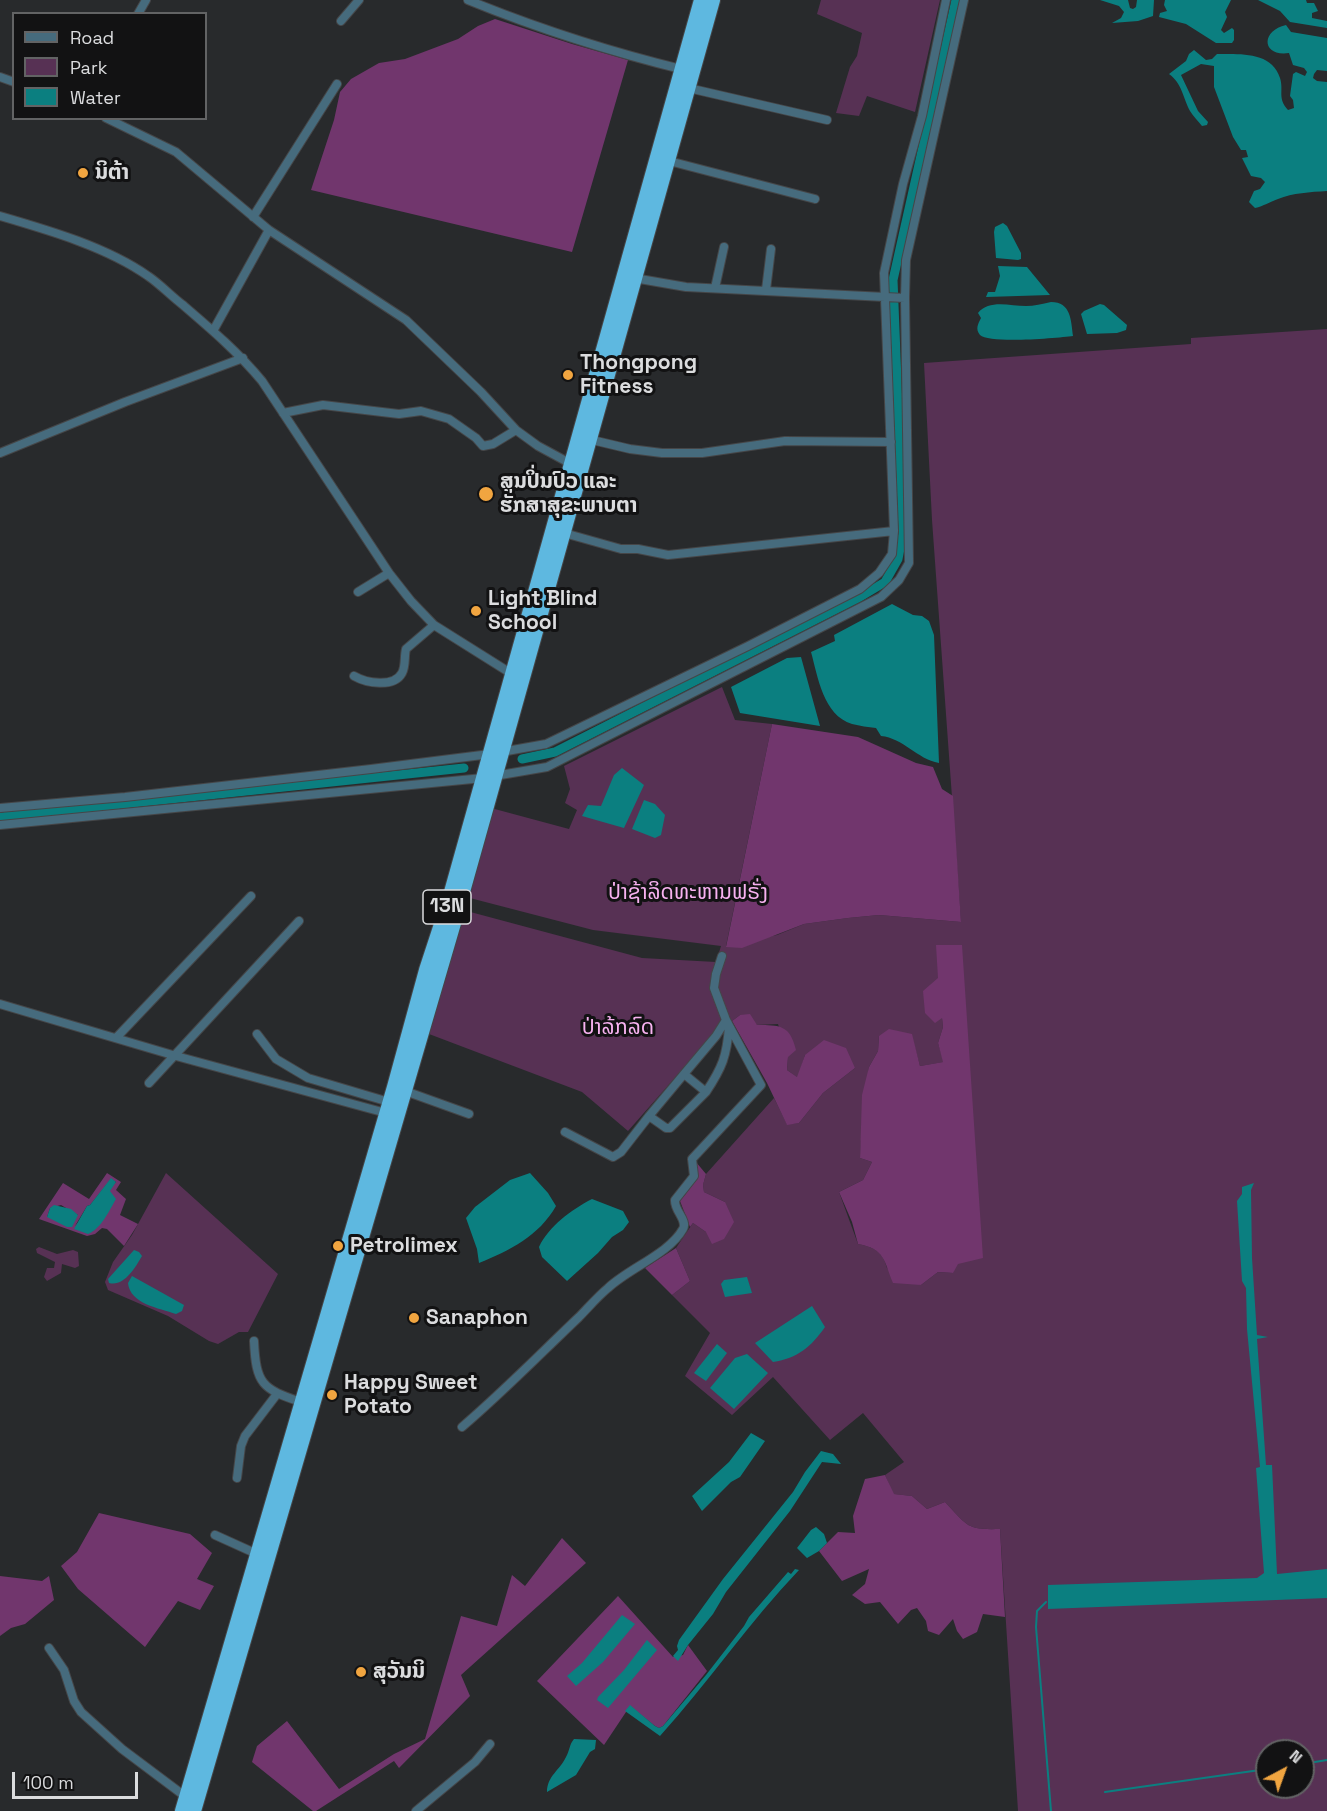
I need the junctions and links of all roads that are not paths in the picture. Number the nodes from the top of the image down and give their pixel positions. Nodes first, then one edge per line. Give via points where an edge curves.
1 (359, 0) edge
2 (468, 0) edge
3 (701, 0) edge
4 (713, 0) edge
5 (946, 0) edge
6 (964, 0) edge
7 (341, 21) dead end
8 (688, 71) junction
9 (337, 84) dead end
10 (684, 87) junction
11 (110, 120) edge
12 (827, 120) dead end
13 (669, 161) junction
14 (815, 199) dead end
15 (0, 216) edge
16 (254, 217) junction
17 (268, 230) junction
18 (724, 247) dead end
19 (771, 249) dead end
20 (634, 278) junction
21 (715, 288) junction
22 (766, 290) junction
23 (888, 297) junction
24 (903, 298) junction
25 (213, 331) junction
26 (243, 358) junction
27 (283, 413) junction
28 (516, 430) junction
29 (583, 437) junction
30 (891, 442) junction
31 (0, 453) edge
32 (577, 466) junction
33 (894, 531) junction
34 (564, 533) junction
35 (388, 573) junction
36 (358, 592) dead end
37 (434, 625) junction
38 (513, 674) junction
39 (354, 676) dead end
40 (496, 753) junction
41 (489, 777) junction
42 (0, 808) edge
43 (0, 825) edge
44 (250, 896) dead end
45 (299, 921) dead end
46 (722, 956) dead end
47 (0, 1004) edge
48 (728, 1023) junction
49 (257, 1034) dead end
50 (117, 1037) junction
51 (176, 1056) junction
52 (684, 1074) junction
53 (149, 1083) dead end
54 (405, 1091) junction
55 (706, 1092) junction
56 (387, 1108) junction
57 (469, 1114) dead end
58 (649, 1116) junction
59 (565, 1132) dead end
60 (254, 1341) dead end
61 (277, 1394) junction
62 (301, 1402) junction
63 (462, 1427) dead end
64 (237, 1478) dead end
65 (215, 1535) dead end
66 (257, 1554) junction
67 (49, 1648) dead end
68 (490, 1744) dead end
69 (186, 1797) junction
70 (182, 1811) edge
71 (194, 1811) edge
72 (416, 1811) edge

1 - 7 street
2 - 8 street via 602,48
3 - 8 highway, 13N
4 - 8 highway, 13N
5 - 23 street via 884,273
6 - 24 street via 906,260
8 - 10 highway, 13N
9 - 16 street
10 - 12 street
10 - 13 highway, 13N
10 - 29 highway, 13N
11 - 16 street via 176,152
13 - 14 street
13 - 20 highway, 13N
15 - 25 street via 110,255 148,276
16 - 17 street
17 - 25 street
17 - 28 street via 416,328
18 - 21 street
19 - 22 street
20 - 21 street
20 - 29 highway, 13N
21 - 22 street
22 - 23 street
23 - 24 street
23 - 30 street
24 - 41 street via 909,563 898,580 881,597 547,767
25 - 26 street
26 - 27 street
26 - 31 street
27 - 28 street via 323,405 399,414 421,411 449,419 483,446
27 - 35 street
28 - 32 street
29 - 30 street via 662,453 702,453 785,441
29 - 32 highway, 13N
30 - 33 street
32 - 34 highway, 13N
32 - 38 highway, 13N
33 - 34 street via 668,555 621,549
33 - 40 street via 892,554 879,573 860,589 546,744
34 - 40 highway, 13N
35 - 36 street
35 - 37 street
37 - 38 street
37 - 39 street via 406,649 404,669 396,680 365,682
38 - 40 highway, 13N
40 - 41 highway, 13N
40 - 42 street
41 - 43 street
41 - 54 highway, 13N via 459,906
41 - 56 highway, 13N
44 - 50 street
45 - 51 street
46 - 48 street via 714,988
47 - 50 street
48 - 52 street
48 - 55 street via 722,1066
48 - 63 street via 761,1085 692,1159 694,1176 674,1204 685,1223 682,1231 670,1245 609,1287
49 - 56 street via 276,1059 308,1078
50 - 51 street
51 - 53 street
51 - 56 street
52 - 55 street
52 - 58 street
54 - 57 street
54 - 71 highway, 13N
55 - 58 street via 670,1128
56 - 62 highway, 13N
58 - 59 street via 613,1157
60 - 61 street via 258,1374 263,1384
61 - 62 street
61 - 64 street via 245,1436
62 - 66 highway, 13N
65 - 66 street
66 - 69 highway, 13N
67 - 69 street via 64,1670 81,1712
68 - 72 street via 475,1762
69 - 70 highway, 13N

